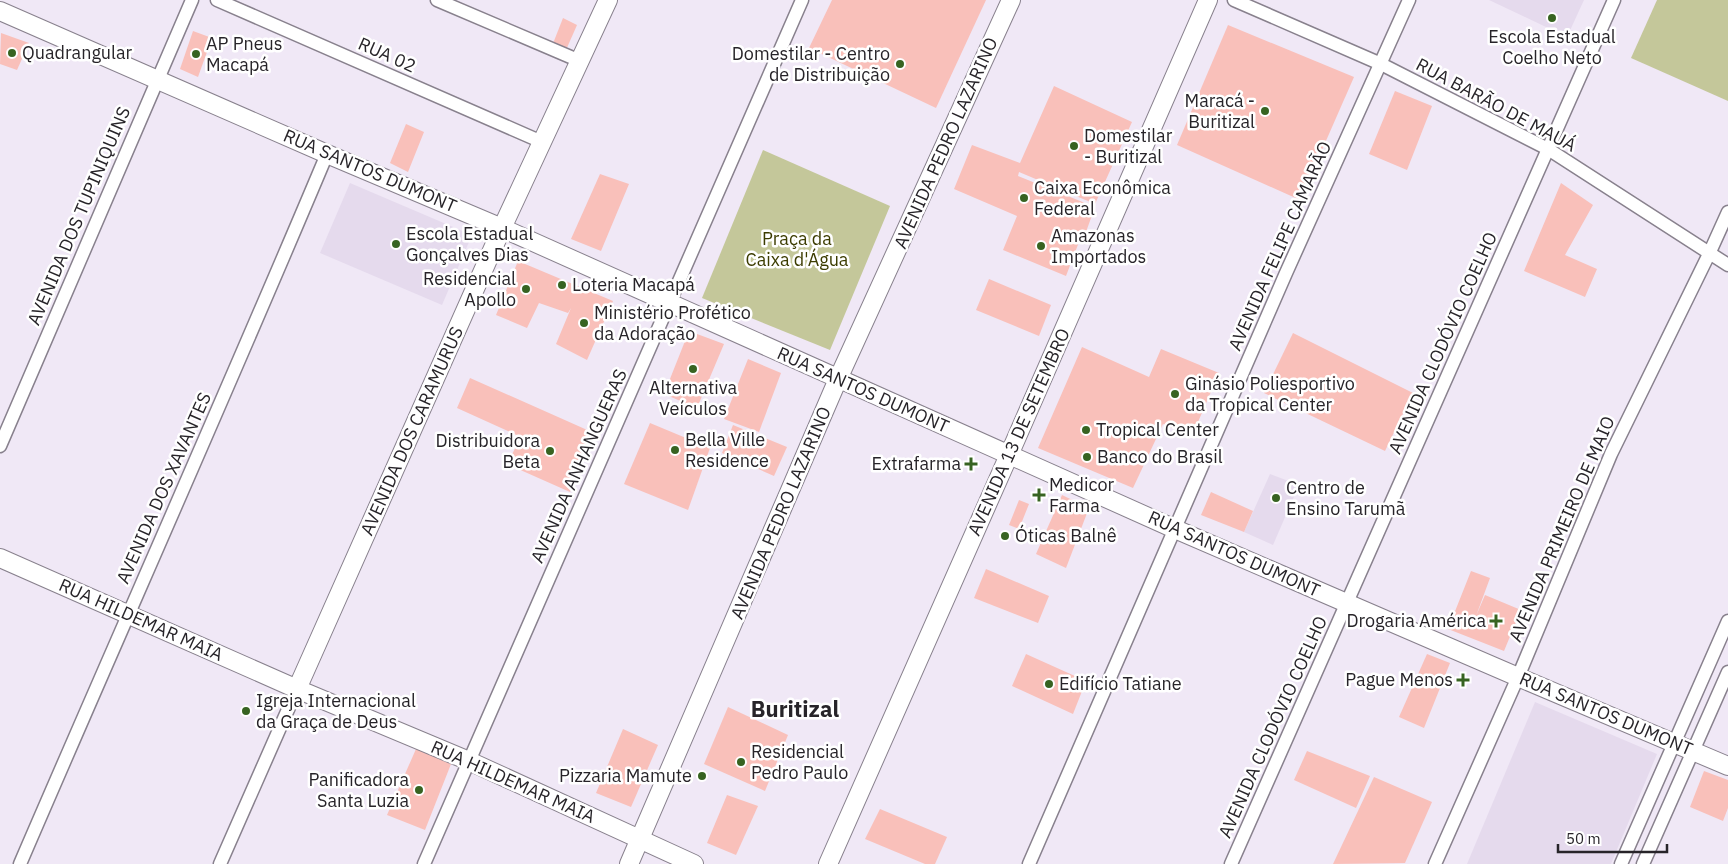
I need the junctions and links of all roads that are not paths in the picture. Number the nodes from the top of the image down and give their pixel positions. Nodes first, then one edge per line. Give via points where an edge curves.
1 (192, 0) edge
2 (217, 0) edge
3 (437, 0) edge
4 (608, 0) edge
5 (802, 0) edge
6 (1011, 0) edge
7 (1208, 0) edge
8 (1234, 0) edge
9 (1409, 0) edge
10 (1614, 0) edge
11 (0, 11) edge
12 (580, 61) junction
13 (1381, 64) junction
14 (157, 79) junction
15 (542, 142) junction
16 (1548, 149) junction
17 (327, 154) junction
18 (1728, 212) edge
19 (502, 228) junction
20 (1709, 254) junction
21 (1728, 265) edge
22 (669, 303) junction
23 (838, 379) junction
24 (0, 446) edge
25 (1009, 455) junction
26 (1175, 528) junction
27 (0, 558) edge
28 (1347, 603) junction
29 (128, 613) junction
30 (1728, 621) edge
31 (1728, 672) edge
32 (1518, 677) junction
33 (297, 689) junction
34 (1674, 743) junction
35 (1693, 751) junction
36 (469, 761) junction
37 (1728, 766) edge
38 (640, 840) junction
39 (20, 864) edge
40 (220, 864) edge
41 (424, 864) edge
42 (629, 864) edge
43 (694, 864) edge
44 (828, 864) edge
45 (1029, 864) edge
46 (1231, 864) edge
47 (1435, 864) edge
48 (1621, 864) edge
49 (1643, 864) edge

1 - 14 street, AVENIDA DOS TUPINIQUINS
2 - 15 street, RUA 02
3 - 12 street
4 - 12 main road, AVENIDA DOS CARAMURUS
5 - 22 street, AVENIDA ANHANGUERAS
6 - 23 main road, AVENIDA PEDRO LAZARINO
7 - 25 main road, AVENIDA 13 DE SETEMBRO
8 - 13 street, RUA BARÃO DE MAUÁ
9 - 13 street, AVENIDA FELIPE CAMARÃO
10 - 16 street, AVENIDA CLODÓVIO COELHO
11 - 14 main road, RUA SANTOS DUMONT
12 - 15 main road, AVENIDA DOS CARAMURUS
13 - 16 street, RUA BARÃO DE MAUÁ
13 - 26 street, AVENIDA FELIPE CAMARÃO
14 - 17 main road, RUA SANTOS DUMONT
14 - 24 street, AVENIDA DOS TUPINIQUINS
15 - 19 main road, AVENIDA DOS CARAMURUS
16 - 20 street, RUA BARÃO DE MAUÁ
16 - 28 street, AVENIDA CLODÓVIO COELHO
17 - 19 main road, RUA SANTOS DUMONT
17 - 29 street, AVENIDA DOS XAVANTES
18 - 20 street, AVENIDA PRIMEIRO DE MAIO
19 - 22 main road, RUA SANTOS DUMONT
19 - 33 main road, AVENIDA DOS CARAMURUS
20 - 21 street, RUA BARÃO DE MAUÁ
20 - 32 street, AVENIDA PRIMEIRO DE MAIO via 1611,454
22 - 23 main road, RUA SANTOS DUMONT
22 - 36 street, AVENIDA ANHANGUERAS
23 - 25 main road, RUA SANTOS DUMONT
23 - 38 main road, AVENIDA PEDRO LAZARINO
25 - 26 main road, RUA SANTOS DUMONT
25 - 44 main road, AVENIDA 13 DE SETEMBRO
26 - 28 main road, RUA SANTOS DUMONT
26 - 45 street, AVENIDA FELIPE CAMARÃO
27 - 29 main road, RUA HILDEMAR MAIA
28 - 32 main road, RUA SANTOS DUMONT
28 - 46 street, AVENIDA CLODÓVIO COELHO
29 - 33 main road, RUA HILDEMAR MAIA
29 - 39 street, AVENIDA DOS XAVANTES
30 - 34 street
31 - 35 street
32 - 34 main road, RUA SANTOS DUMONT
32 - 47 street, AVENIDA PRIMEIRO DE MAIO
33 - 36 main road, RUA HILDEMAR MAIA
33 - 40 street, AVENIDA DOS CARAMURUS
34 - 35 main road, RUA SANTOS DUMONT
34 - 48 street
35 - 37 main road, RUA SANTOS DUMONT
35 - 49 street
36 - 38 main road, RUA HILDEMAR MAIA
36 - 41 street, AVENIDA ANHANGUERAS
38 - 42 main road, AVENIDA PEDRO LAZARINO
38 - 43 main road, RUA HILDEMAR MAIA

